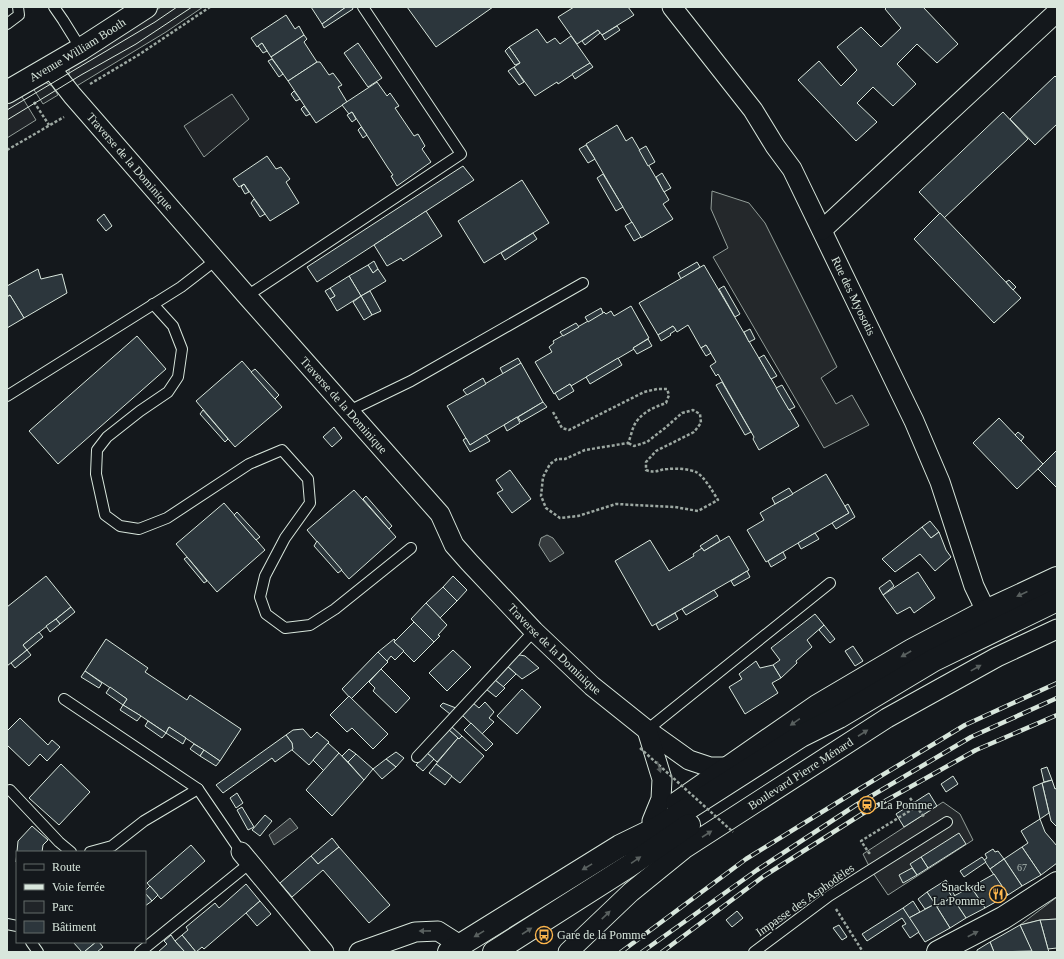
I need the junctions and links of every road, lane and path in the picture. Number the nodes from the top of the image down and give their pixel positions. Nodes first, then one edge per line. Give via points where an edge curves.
1 (18, 7) edge
2 (54, 7) edge
3 (146, 7) edge
4 (210, 7) edge
5 (363, 7) edge
6 (672, 7) edge
7 (1055, 17) edge
8 (7, 24) edge
9 (80, 49) junction
10 (50, 67) junction
11 (15, 88) edge
12 (72, 95) junction
13 (49, 125) junction
14 (7, 150) edge
15 (822, 230) junction
16 (216, 260) junction
17 (583, 283) dead end
18 (247, 296) junction
19 (153, 304) junction
20 (7, 396) edge
21 (349, 411) junction
22 (553, 412) dead end
23 (628, 443) junction
24 (410, 548) dead end
25 (1057, 578) edge
26 (830, 583) dead end
27 (1057, 600) edge
28 (986, 611) junction
29 (1057, 629) edge
30 (534, 631) junction
31 (64, 699) dead end
32 (839, 717) junction
33 (647, 730) junction
34 (640, 748) dead end
35 (417, 757) dead end
36 (730, 768) junction
37 (198, 789) junction
38 (10, 790) dead end
39 (910, 798) dead end
40 (916, 807) junction
41 (923, 815) dead end
42 (652, 821) junction
43 (947, 822) dead end
44 (733, 832) dead end
45 (620, 846) junction
46 (874, 849) dead end
47 (70, 851) edge
48 (94, 851) edge
49 (245, 857) junction
50 (1057, 883) edge
51 (844, 922) dead end
52 (32, 943) edge
53 (454, 949) edge
54 (38, 952) edge
55 (140, 952) edge
56 (324, 952) edge
57 (359, 952) edge
58 (494, 952) edge
59 (568, 952) edge
60 (754, 952) edge
61 (863, 952) edge
62 (938, 952) edge

1 - 8 lane via 19,15
2 - 9 lane
3 - 9 main road, Avenue William Booth
4 - 12 path
5 - 18 lane via 461,154
6 - 15 street, Rue des Myosotis via 753,110 792,169
7 - 15 street
9 - 10 main road, Avenue William Booth
10 - 11 main road, Avenue William Booth
10 - 12 street, Traverse de la Dominique
11 - 13 path
12 - 13 path via 67,114
12 - 16 street, Traverse de la Dominique
13 - 14 path
15 - 28 street, Rue des Myosotis via 914,421 940,482 974,586
16 - 18 street, Traverse de la Dominique
16 - 19 lane via 181,287
17 - 21 lane via 412,381
18 - 21 street, Traverse de la Dominique
19 - 20 lane
19 - 24 lane via 173,326 182,349 178,377 168,392 140,411 107,438 97,450 96,474 105,515 120,526 139,529 167,518 249,464 282,450 308,479 310,503 285,538 265,576 260,597 266,614 285,628 310,626
21 - 30 street, Traverse de la Dominique via 440,514 459,551
22 - 23 path via 562,428 569,430 644,392 666,389 669,395 666,403 649,409 636,422
23 - 23 path via 585,450 565,459 557,459 550,464 543,477 541,496 546,508 560,518 578,516 616,504 675,506 698,511 718,500 697,472 682,469 652,472 646,470 646,462 656,451 694,432 701,423 700,414 693,410 682,413 648,442 634,446
25 -> 28 main road, Boulevard Pierre Ménard
26 - 33 lane
27 - 32 main road, Boulevard Pierre Ménard via 934,660
28 -> 36 main road, Boulevard Pierre Ménard via 912,650 817,706
59 -> 29 street, Boulevard Pierre Ménard via 631,892 690,845 887,718 997,656
30 - 33 street, Traverse de la Dominique via 592,686
30 - 35 lane
31 - 37 lane
32 - 45 main road, Boulevard Pierre Ménard via 801,736 659,827
58 -> 32 main road, Boulevard Pierre Ménard via 809,746
33 - 36 street, Traverse de la Dominique via 688,760 710,767
33 -> 42 street via 662,779 660,799
34 - 44 path, bridge
36 - 42 main road, Boulevard Pierre Ménard
37 - 48 lane via 144,821 112,846
37 - 49 lane
38 - 47 lane
39 - 40 path
40 - 41 path
40 - 46 path via 862,841 868,852
42 - 45 main road, Boulevard Pierre Ménard
43 - 60 lane, Impasse des Asphodèles via 829,896
45 -> 53 main road, Boulevard Pierre Ménard
49 - 55 lane
49 - 56 street
62 -> 50 main road via 1003,918
51 - 61 path
52 - 54 lane
53 -> 57 street via 438,931 415,932

